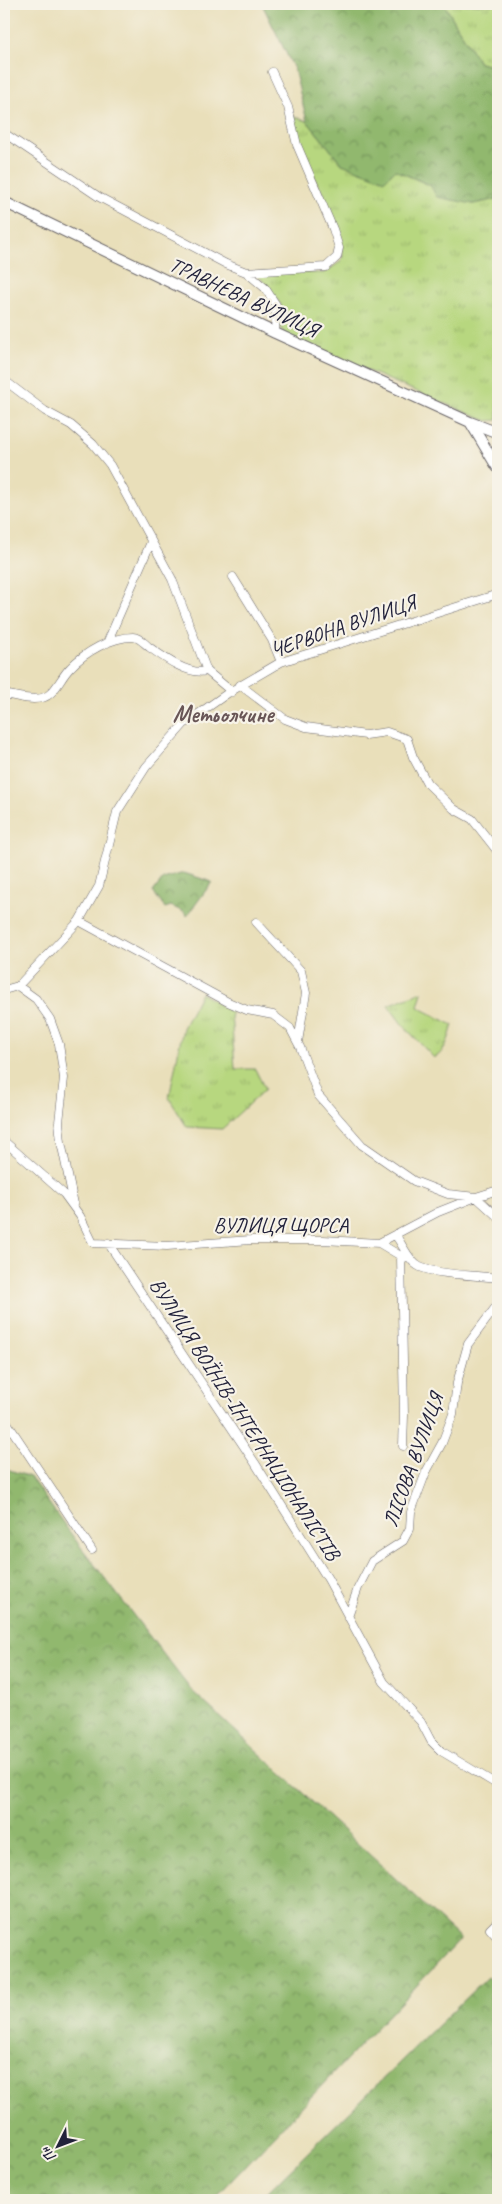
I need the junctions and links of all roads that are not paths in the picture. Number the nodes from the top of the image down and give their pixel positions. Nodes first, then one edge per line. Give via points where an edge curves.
1 (272, 72) dead end
2 (4, 133) edge
3 (4, 202) edge
4 (246, 272) junction
5 (275, 333) junction
6 (4, 380) edge
7 (470, 422) junction
8 (498, 430) edge
9 (498, 454) edge
10 (498, 470) edge
11 (151, 542) junction
12 (233, 578) dead end
13 (498, 594) edge
14 (107, 643) junction
15 (281, 662) junction
16 (207, 670) junction
17 (240, 686) junction
18 (232, 692) junction
19 (4, 694) edge
20 (498, 852) edge
21 (79, 920) junction
22 (256, 922) dead end
23 (18, 986) junction
24 (4, 990) edge
25 (298, 1042) junction
26 (4, 1141) edge
27 (498, 1190) edge
28 (476, 1197) junction
29 (74, 1207) junction
30 (498, 1217) edge
31 (396, 1236) junction
32 (108, 1243) junction
33 (379, 1243) junction
34 (401, 1256) junction
35 (419, 1267) junction
36 (498, 1278) edge
37 (498, 1304) edge
38 (4, 1418) edge
39 (403, 1446) dead end
40 (92, 1550) dead end
41 (348, 1617) junction
42 (498, 1785) edge
43 (498, 1921) edge
44 (498, 1938) edge

1 - 4 street via 284,94 297,145 339,248 337,257 326,268
2 - 4 street via 99,197
3 - 5 street, ТРАВНЕВА ВУЛИЦЯ
4 - 5 street via 265,288 276,306
5 - 7 street, ТРАВНЕВА ВУЛИЦЯ
6 - 11 street via 45,411 71,425 93,444 110,466
7 - 8 street, ТРАВНЕВА ВУЛИЦЯ
7 - 10 street
9 - 10 street
11 - 14 street
11 - 16 street via 172,579
12 - 15 street via 272,640
13 - 15 street, ЧЕРВОНА ВУЛИЦЯ
14 - 16 street via 136,637 174,662 200,673
14 - 19 street via 70,668 50,694 41,698
15 - 17 street, ЧЕРВОНА ВУЛИЦЯ
16 - 18 street
17 - 18 street, ЧЕРВОНА ВУЛИЦЯ
17 - 20 street via 285,719 306,727 366,734 387,732 407,739 427,783 454,808 472,818
18 - 21 street, ЧЕРВОНА ВУЛИЦЯ via 184,724 146,767 116,812 100,886
21 - 23 street, ЧЕРВОНА ВУЛИЦЯ
21 - 25 street via 228,1002 273,1015 290,1028
22 - 25 street via 301,971 306,993
23 - 24 street
23 - 29 street, ВУЛИЦЯ ЩОРСА via 36,999 50,1019 59,1044 64,1078 59,1122
25 - 28 street via 318,1095 362,1145 414,1181 448,1194
26 - 29 street, ВУЛИЦЯ ЩОРСА via 64,1194
27 - 28 street, ВУЛИЦЯ ЩОРСА
28 - 30 street
28 - 31 street, ВУЛИЦЯ ЩОРСА via 438,1212
29 - 32 street, ВУЛИЦЯ ЩОРСА via 93,1243
31 - 33 street, ВУЛИЦЯ ЩОРСА
31 - 35 street
32 - 33 street, ВУЛИЦЯ ЩОРСА via 167,1246 323,1240
32 - 41 street, ВУЛИЦЯ ВОЇНІВ-ІНТЕРНАЦІОНАЛІСТІВ via 255,1463 328,1579
33 - 34 street
34 - 35 street
34 - 39 street
35 - 36 street
37 - 41 street, ЛІСОВА ВУЛИЦЯ via 468,1344 453,1414 426,1472 411,1512 410,1528 403,1541 372,1561
38 - 40 street
41 - 42 street, ВУЛИЦЯ ВОЇНІВ-ІНТЕРНАЦІОНАЛІСТІВ via 384,1682 421,1722 431,1741 454,1760
43 - 44 street via 490,1929

